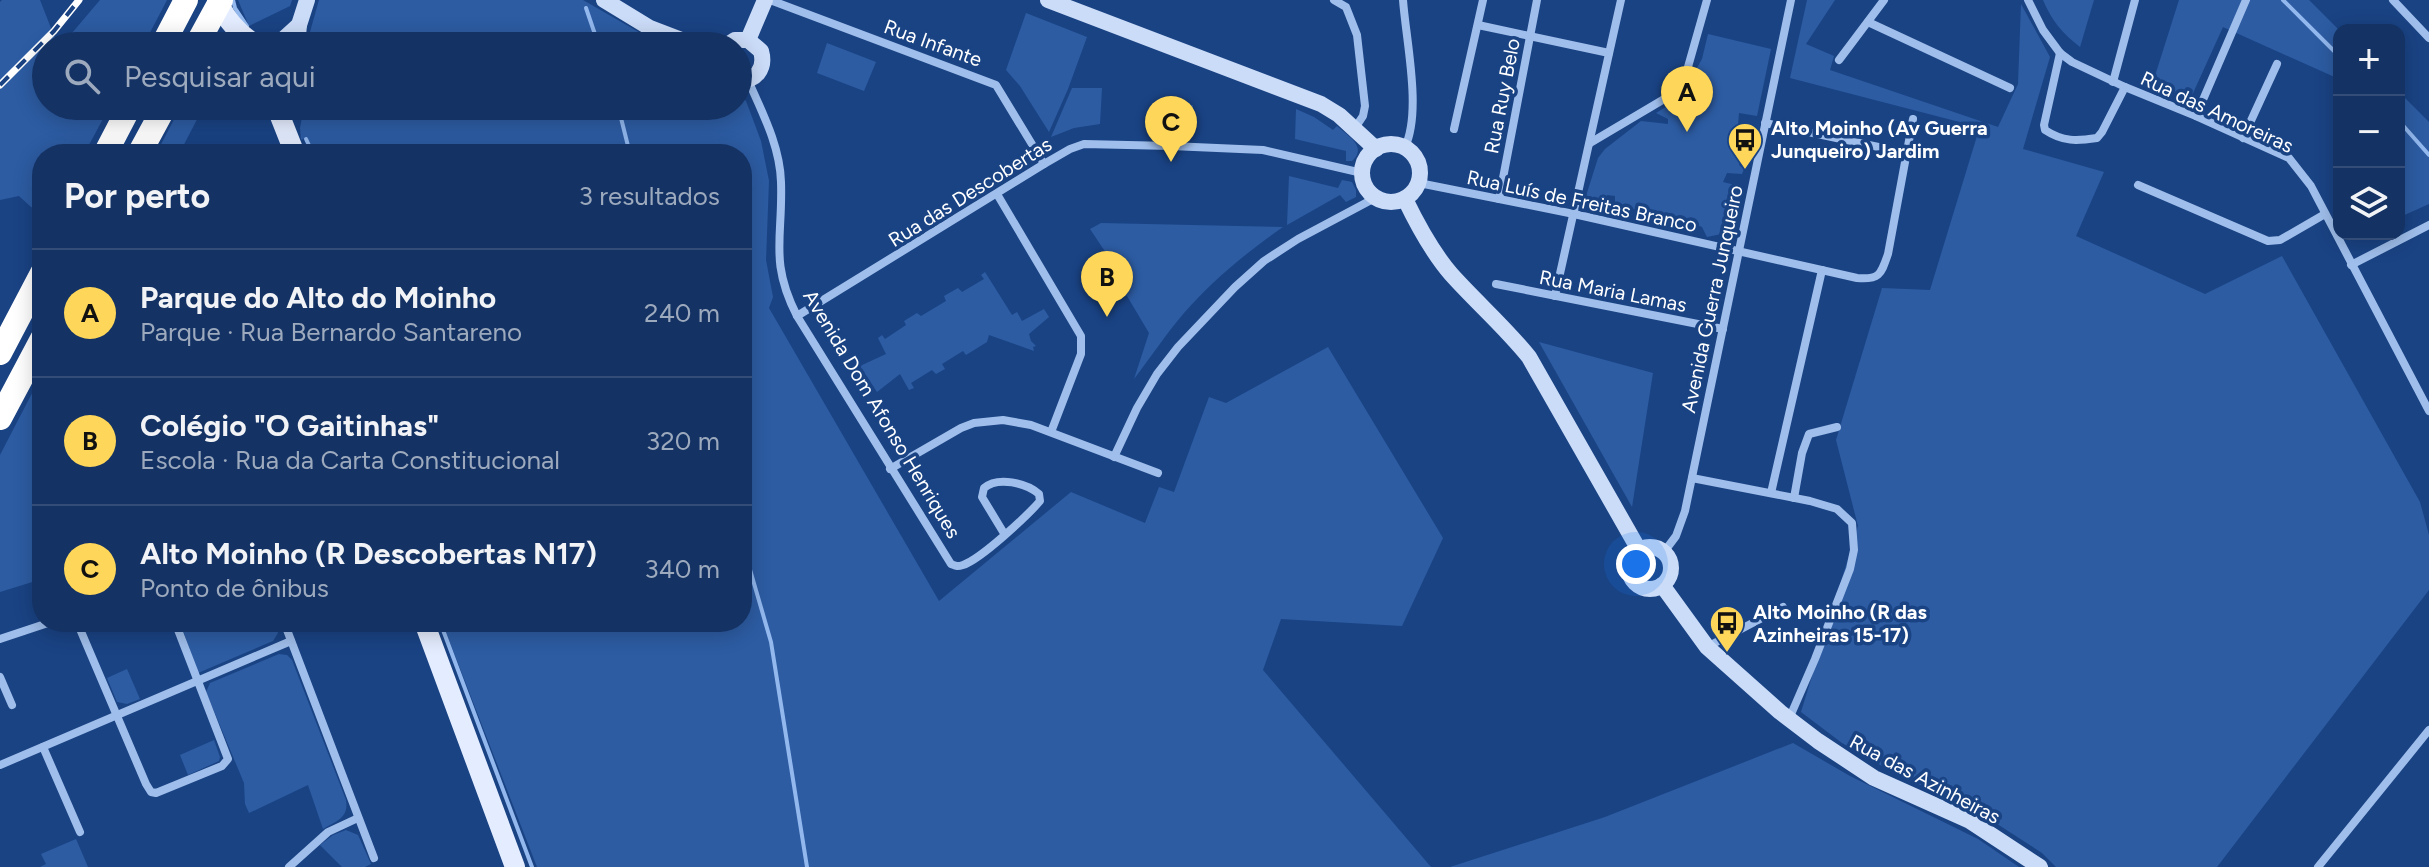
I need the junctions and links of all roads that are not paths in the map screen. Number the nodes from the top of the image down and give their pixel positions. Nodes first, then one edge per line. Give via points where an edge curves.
1 (219, 0) edge
2 (307, 0) edge
3 (604, 0) edge
4 (768, 0) edge
5 (1048, 0) edge
6 (1334, 0) edge
7 (1403, 0) edge
8 (1483, 0) edge
9 (1537, 0) edge
10 (1621, 0) edge
11 (1707, 0) edge
12 (1791, 0) edge
13 (1884, 0) edge
14 (2028, 0) edge
15 (2135, 0) edge
16 (2246, 0) edge
17 (2393, 0) edge
18 (185, 2) edge
19 (1868, 22) junction
20 (299, 25) junction
21 (1478, 25) junction
22 (169, 32) edge
23 (203, 32) edge
24 (240, 32) edge
25 (291, 32) edge
26 (298, 32) edge
27 (660, 32) edge
28 (752, 32) edge
29 (1530, 36) junction
30 (2429, 38) edge
31 (752, 43) edge
32 (1609, 53) junction
33 (2060, 53) junction
34 (1839, 60) dead end
35 (2277, 64) dead end
36 (752, 77) edge
37 (2113, 82) junction
38 (2125, 87) junction
39 (2010, 88) dead end
40 (752, 99) edge
41 (2196, 116) junction
42 (1913, 119) dead end
43 (123, 120) edge
44 (157, 120) edge
45 (282, 120) edge
46 (289, 120) edge
47 (1765, 123) junction
48 (1355, 128) junction
49 (1454, 129) dead end
50 (2243, 138) junction
51 (1590, 143) junction
52 (110, 144) edge
53 (144, 144) edge
54 (292, 144) edge
55 (292, 144) edge
56 (1405, 147) junction
57 (1376, 149) junction
58 (1907, 153) junction
59 (1044, 164) junction
60 (1362, 173) junction
61 (1419, 183) junction
62 (2138, 185) dead end
63 (997, 194) junction
64 (1375, 198) junction
65 (1405, 199) junction
66 (1499, 199) junction
67 (1574, 214) junction
68 (2325, 214) junction
69 (2429, 225) edge
70 (1738, 251) junction
71 (2351, 265) junction
72 (1822, 270) junction
73 (1496, 284) dead end
74 (32, 292) edge
75 (1555, 296) junction
76 (797, 316) junction
77 (1723, 329) junction
78 (0, 353) edge
79 (32, 358) edge
80 (2429, 411) edge
81 (0, 418) edge
82 (1837, 427) dead end
83 (1051, 432) junction
84 (1114, 457) junction
85 (890, 469) junction
86 (1158, 473) dead end
87 (1692, 478) junction
88 (1771, 493) junction
89 (1794, 498) junction
90 (1005, 535) junction
91 (1639, 550) junction
92 (1664, 552) junction
93 (1662, 585) junction
94 (1783, 607) dead end
95 (32, 628) edge
96 (81, 632) edge
97 (178, 632) edge
98 (288, 632) edge
99 (428, 632) edge
100 (0, 639) edge
101 (291, 641) junction
102 (1707, 647) junction
103 (0, 677) edge
104 (196, 682) junction
105 (12, 705) dead end
106 (117, 715) junction
107 (1789, 719) junction
108 (2429, 730) edge
109 (43, 747) junction
110 (0, 765) edge
111 (358, 818) junction
112 (80, 832) dead end
113 (374, 858) dead end
114 (289, 867) edge
115 (515, 867) edge
116 (2040, 867) edge
117 (2318, 867) edge

1 - 23 highway, bridge
1 - 24 main road
2 - 20 street
3 - 27 street
4 - 28 street
4 - 59 street, Rua Infante via 996,85
5 - 48 street via 1321,104
6 - 48 street via 1346,7 1357,35 1365,106
7 - 56 street via 1413,114
8 - 21 street
9 - 29 street, Rua Ruy Belo
10 - 32 street
11 - 51 street via 1684,81 1676,92
12 - 47 street, Avenida Guerra Junqueiro
13 - 19 street
14 - 33 street, Rua das Amoreiras
15 - 37 street
16 - 41 street
17 - 30 street
18 - 22 highway
19 - 34 street
19 - 39 street
20 - 25 street
20 - 26 street
21 - 29 street
21 - 49 street
29 - 32 street
29 - 66 street, Rua Ruy Belo
31 - 36 street via 761,51 763,63
32 - 51 street
33 - 37 street, Rua das Amoreiras
33 - 38 street via 2044,125 2055,137 2097,138
35 - 50 street
37 - 38 street, Rua das Amoreiras
38 - 41 street, Rua das Amoreiras
40 - 76 street, Avenida Dom Afonso Henriques via 778,160 779,268
41 - 50 street, Rua das Amoreiras
42 - 58 street, Rua Luís de Freitas Branco
43 - 52 highway
44 - 53 highway
45 - 54 main road
46 - 55 main road
47 - 58 street
47 - 70 street, Avenida Guerra Junqueiro
48 - 57 street
50 - 68 street, Rua das Amoreiras via 2289,158
51 - 67 street
56 - 57 street via 1390,144
56 - 61 street via 1418,162
57 - 60 street
58 - 72 street, Rua Luís de Freitas Branco via 1881,272 1872,279
59 - 60 street, Rua das Descobertas via 1084,144 1187,146 1263,150
59 - 63 street, Rua das Descobertas
60 - 64 street
61 - 65 street
61 - 66 street, Rua Luís de Freitas Branco
62 - 68 street via 2268,241 2280,240
63 - 76 street, Rua das Descobertas
63 - 83 street via 1081,336 1081,354
64 - 65 street
64 - 84 street via 1298,239 1235,287 1157,374
65 - 91 street via 1437,256 1529,357
66 - 67 street, Rua Luís de Freitas Branco
67 - 70 street, Rua Luís de Freitas Branco
67 - 75 street
68 - 71 street, Rua das Amoreiras
69 - 71 street
70 - 72 street, Rua Luís de Freitas Branco
70 - 77 street, Avenida Guerra Junqueiro
71 - 80 street, Rua das Amoreiras
72 - 88 street
73 - 75 street, Rua Maria Lamas
74 - 78 highway
75 - 77 street, Rua Maria Lamas
76 - 85 street, Avenida Dom Afonso Henriques
77 - 87 street, Avenida Guerra Junqueiro
79 - 81 highway
82 - 89 street via 1809,434
83 - 84 street
83 - 85 street via 1010,421 974,423
84 - 86 street
85 - 90 street, Avenida Dom Afonso Henriques via 956,566 967,564
87 - 88 street
87 - 92 street, Avenida Guerra Junqueiro via 1676,536
88 - 89 street
89 - 107 street via 1837,509 1852,523 1854,550
90 - 90 street via 982,497 993,482 1026,486 1039,494 1037,504
91 - 92 street via 1652,547
91 - 93 street via 1630,562 1631,576 1641,587
92 - 93 street via 1671,565
93 - 102 street, Rua das Azinheiras
94 - 102 street
95 - 100 street
96 - 106 street
97 - 104 street
98 - 101 street
99 - 115 main road
101 - 104 street
101 - 111 street
102 - 107 street, Rua das Azinheiras
103 - 105 street
104 - 106 street
104 - 106 street via 228,759 210,772 151,792
106 - 109 street
107 - 116 street, Rua das Azinheiras via 1874,778 1970,821
108 - 117 street
109 - 110 street
109 - 112 street
111 - 113 street
111 - 114 street via 321,838

